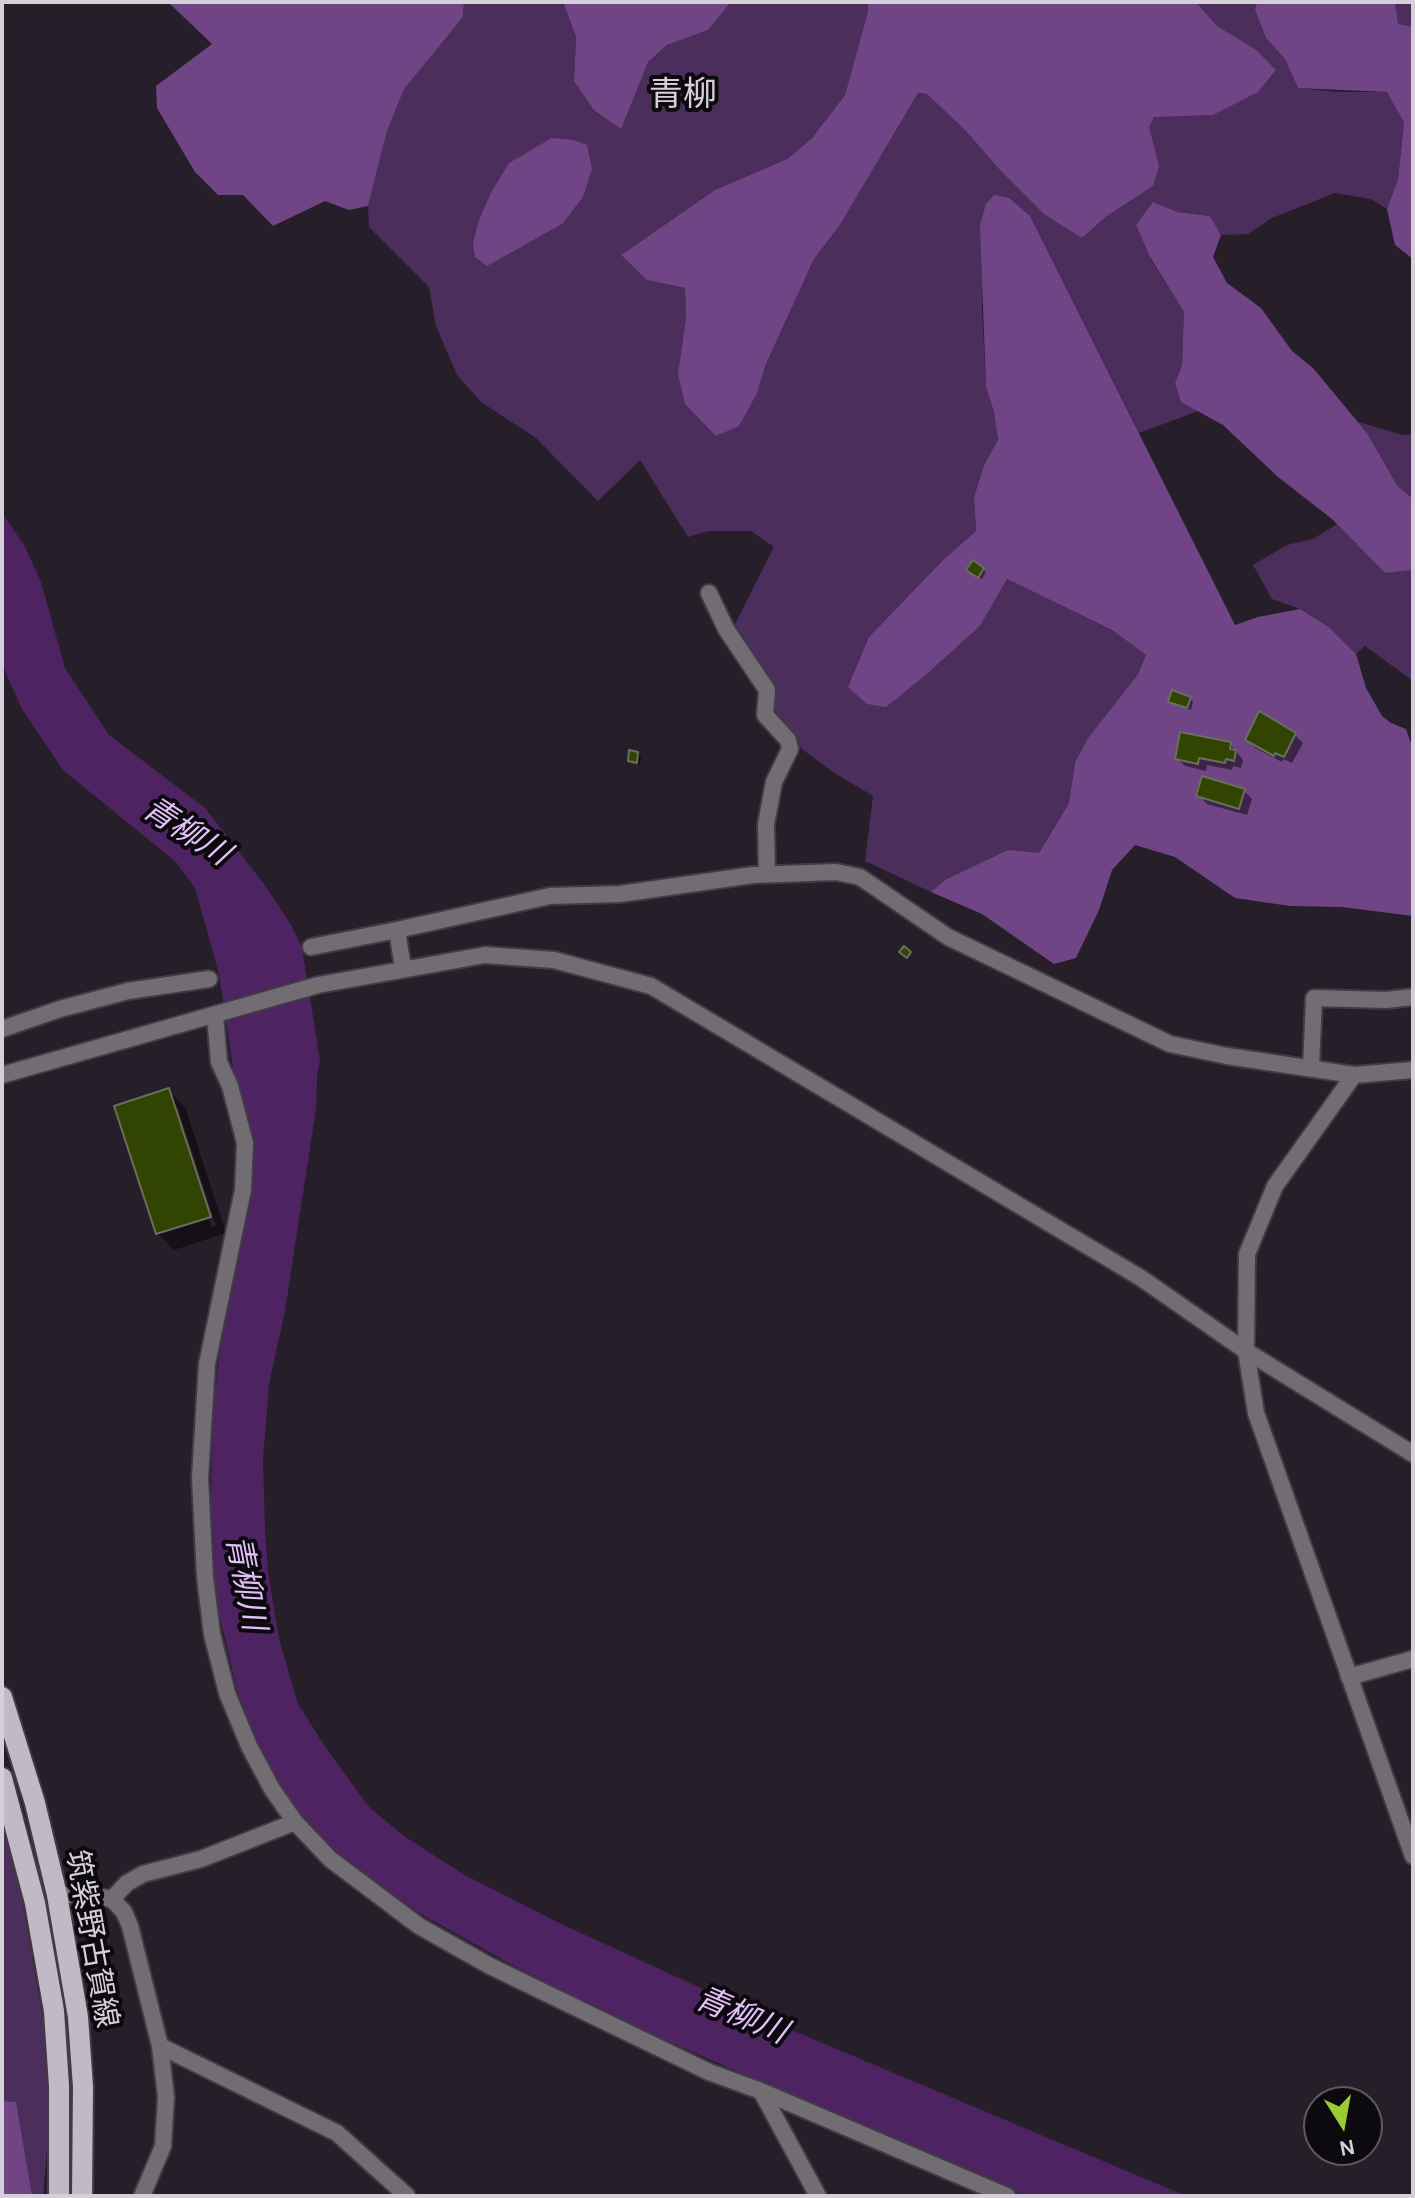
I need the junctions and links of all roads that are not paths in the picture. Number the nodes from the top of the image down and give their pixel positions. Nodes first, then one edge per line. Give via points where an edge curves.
1 (709, 593) dead end
2 (767, 874) junction
3 (397, 930) junction
4 (311, 947) dead end
5 (403, 968) junction
6 (209, 979) dead end
7 (1413, 997) edge
8 (222, 1014) junction
9 (2, 1029) edge
10 (1311, 1068) junction
11 (1413, 1070) edge
12 (2, 1075) edge
13 (1354, 1075) junction
14 (1246, 1351) junction
15 (1413, 1454) edge
16 (1413, 1659) edge
17 (1349, 1677) junction
18 (2, 1697) edge
19 (2, 1778) edge
20 (295, 1822) junction
21 (1413, 1856) edge
22 (57, 1895) junction
23 (112, 1899) junction
24 (160, 2046) junction
25 (761, 2091) junction
26 (59, 2196) edge
27 (82, 2196) edge
28 (142, 2196) edge
29 (407, 2196) edge
30 (818, 2196) edge
31 (1007, 2196) edge

1 - 2 street via 767,690 765,715 790,749 774,782 766,824
2 - 3 street via 620,894 550,896
2 - 10 street via 836,872 860,877 948,937 1170,1044
3 - 4 street
3 - 5 street
5 - 8 street
5 - 14 street via 485,955 554,960 651,986 1141,1278
6 - 9 street via 128,991
7 - 10 street via 1314,998
8 - 12 street
8 - 20 street via 219,1062 245,1143 243,1190 207,1364 200,1478 205,1577 227,1693 249,1746
10 - 13 street
11 - 13 street
13 - 14 street via 1275,1186 1247,1254
14 - 15 street
14 - 17 street via 1256,1413
16 - 17 street
17 - 21 street
18 - 22 main road, 筑紫野古賀線
19 - 26 main road, 筑紫野古賀線 via 35,1903 54,2011
20 - 23 street via 201,1859 143,1874
20 - 25 street via 330,1859 419,1926 709,2072
22 - 23 street
22 - 27 main road, 筑紫野古賀線 via 78,2017
23 - 24 street via 130,1926
24 - 28 street via 166,2097 163,2146
24 - 29 street via 337,2133
25 - 30 street
25 - 31 street

